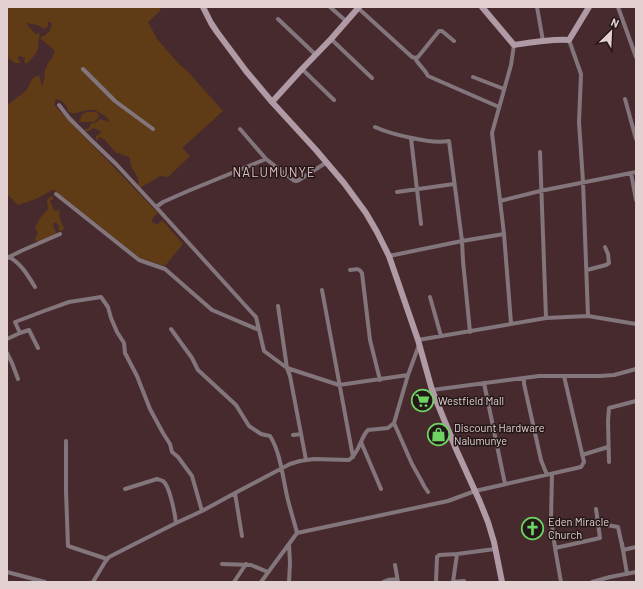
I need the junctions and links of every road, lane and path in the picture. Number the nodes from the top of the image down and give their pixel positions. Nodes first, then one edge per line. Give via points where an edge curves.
1 (203, 7) edge
2 (330, 7) edge
3 (482, 7) edge
4 (538, 7) edge
5 (589, 7) edge
6 (618, 7) edge
7 (359, 8) edge
8 (278, 19) dead end
9 (346, 21) junction
10 (331, 39) junction
11 (569, 40) junction
12 (454, 41) dead end
13 (543, 41) junction
14 (514, 46) junction
15 (316, 55) junction
16 (636, 57) edge
17 (416, 58) junction
18 (83, 69) dead end
19 (302, 69) junction
20 (473, 77) dead end
21 (372, 78) dead end
22 (504, 89) junction
23 (625, 99) dead end
24 (334, 100) dead end
25 (272, 102) junction
26 (59, 105) dead end
27 (499, 106) junction
28 (375, 127) dead end
29 (153, 129) dead end
30 (240, 129) dead end
31 (411, 138) junction
32 (636, 139) edge
33 (540, 152) dead end
34 (266, 159) junction
35 (327, 162) junction
36 (634, 172) edge
37 (583, 182) junction
38 (454, 184) junction
39 (417, 189) junction
40 (540, 191) junction
41 (397, 192) dead end
42 (56, 194) dead end
43 (636, 200) edge
44 (500, 201) junction
45 (156, 207) junction
46 (421, 224) dead end
47 (60, 234) dead end
48 (504, 234) junction
49 (462, 240) junction
50 (605, 246) dead end
51 (389, 256) junction
52 (8, 258) edge
53 (350, 270) dead end
54 (587, 270) junction
55 (35, 287) dead end
56 (322, 290) dead end
57 (430, 296) dead end
58 (278, 306) dead end
59 (588, 316) junction
60 (546, 318) junction
61 (511, 323) junction
62 (636, 324) edge
63 (171, 330) dead end
64 (259, 330) junction
65 (470, 332) junction
66 (20, 333) junction
67 (441, 336) junction
68 (7, 339) edge
69 (418, 342) junction
70 (38, 348) dead end
71 (7, 353) edge
72 (288, 368) junction
73 (636, 369) edge
74 (408, 376) junction
75 (564, 376) junction
76 (524, 378) junction
77 (18, 379) dead end
78 (380, 380) junction
79 (484, 383) junction
80 (339, 385) junction
81 (432, 390) junction
82 (636, 401) edge
83 (394, 423) junction
84 (301, 434) junction
85 (292, 435) dead end
86 (66, 441) dead end
87 (362, 442) junction
88 (608, 447) junction
89 (582, 455) junction
90 (353, 457) junction
91 (306, 460) junction
92 (609, 462) dead end
93 (282, 469) junction
94 (549, 474) junction
95 (505, 484) junction
96 (125, 489) dead end
97 (381, 489) dead end
98 (428, 492) dead end
99 (475, 492) junction
100 (235, 493) junction
101 (596, 509) dead end
102 (202, 512) junction
103 (176, 523) junction
104 (607, 525) dead end
105 (297, 533) junction
106 (242, 536) dead end
107 (622, 543) dead end
108 (289, 544) junction
109 (636, 547) edge
110 (555, 548) junction
111 (495, 550) junction
112 (623, 550) junction
113 (457, 554) junction
114 (107, 559) junction
115 (222, 564) dead end
116 (246, 564) junction
117 (395, 565) dead end
118 (7, 572) edge
119 (268, 572) junction
120 (636, 572) edge
121 (627, 574) junction
122 (397, 581) edge
123 (464, 581) edge
124 (44, 582) edge
125 (93, 582) edge
126 (234, 582) edge
127 (261, 582) edge
128 (289, 582) edge
129 (383, 582) edge
130 (436, 582) edge
131 (453, 582) edge
132 (502, 582) edge
133 (562, 582) edge
134 (592, 582) edge

1 - 25 street via 217,32
2 - 9 street
3 - 14 street
4 - 13 street
5 - 11 street
6 - 16 street
7 - 9 street
7 - 17 street
8 - 15 street
9 - 10 street
10 - 15 street
10 - 21 street
11 - 13 street
11 - 37 street via 581,74 579,122
12 - 17 street via 439,31
13 - 14 street
14 - 22 street
15 - 19 street
17 - 27 street via 428,76
18 - 29 street via 115,102
19 - 24 street
19 - 25 street
20 - 22 street
22 - 27 street
23 - 32 street
25 - 35 street
26 - 45 street
27 - 44 street via 492,133
28 - 31 street
30 - 34 street
31 - 38 street via 449,142
31 - 39 street
33 - 40 street
34 - 35 street via 296,181
34 - 45 street via 188,190
35 - 51 street via 366,213
36 - 37 street
36 - 43 street
37 - 40 street
37 - 54 street
38 - 39 street
38 - 49 street
39 - 41 street
39 - 46 street
40 - 44 street
40 - 60 street
42 - 64 street via 139,260 165,269 212,310
44 - 48 street
45 - 64 street via 256,317
47 - 52 street
48 - 49 street
48 - 61 street
49 - 51 street
49 - 65 street
50 - 54 street via 609,263
51 - 69 street
52 - 55 street via 17,262
53 - 78 street via 357,269 362,273 370,340
54 - 59 street
56 - 80 street
57 - 67 street
58 - 72 street
59 - 60 street
59 - 62 street
60 - 61 street
61 - 65 street
63 - 93 street via 198,370 236,405 250,426 261,434 270,436
64 - 72 street via 264,351
65 - 67 street
66 - 68 street
66 - 70 street via 29,330
66 - 102 street via 15,322 69,302 101,297 124,343 125,353 150,409 172,452 192,476
67 - 69 street
69 - 74 street
69 - 81 street
71 - 77 street
72 - 80 street
72 - 84 street
73 - 75 street via 614,375
74 - 78 street
74 - 83 street
75 - 76 street
75 - 89 street
76 - 79 street
76 - 94 street via 541,460
78 - 80 street
79 - 81 street
79 - 95 street
80 - 90 street
81 - 99 street
82 - 88 street via 609,408
83 - 87 street via 388,428 368,430
83 - 98 street
84 - 85 street
84 - 91 street
86 - 114 street via 68,546
87 - 90 street
87 - 97 street
88 - 89 street
88 - 92 street
89 - 94 street via 584,462 581,467
90 - 91 street via 347,461
91 - 93 street
93 - 100 street
93 - 105 street
94 - 95 street
94 - 110 street
95 - 99 street
96 - 103 street via 157,479 165,482
99 - 105 street via 448,501
99 - 111 street
100 - 102 street
100 - 106 street
101 - 110 street via 600,538
102 - 103 street
103 - 114 street
104 - 112 street via 618,527
105 - 108 street
107 - 112 street
108 - 119 street
108 - 128 street
109 - 112 street
110 - 133 street
111 - 113 street
111 - 132 street
112 - 121 street
113 - 130 street via 438,556
113 - 131 street
114 - 125 street
115 - 116 street
116 - 119 street
116 - 126 street
117 - 122 street
118 - 124 street
119 - 127 street
120 - 121 street
121 - 134 street
122 - 129 street
123 - 131 street

